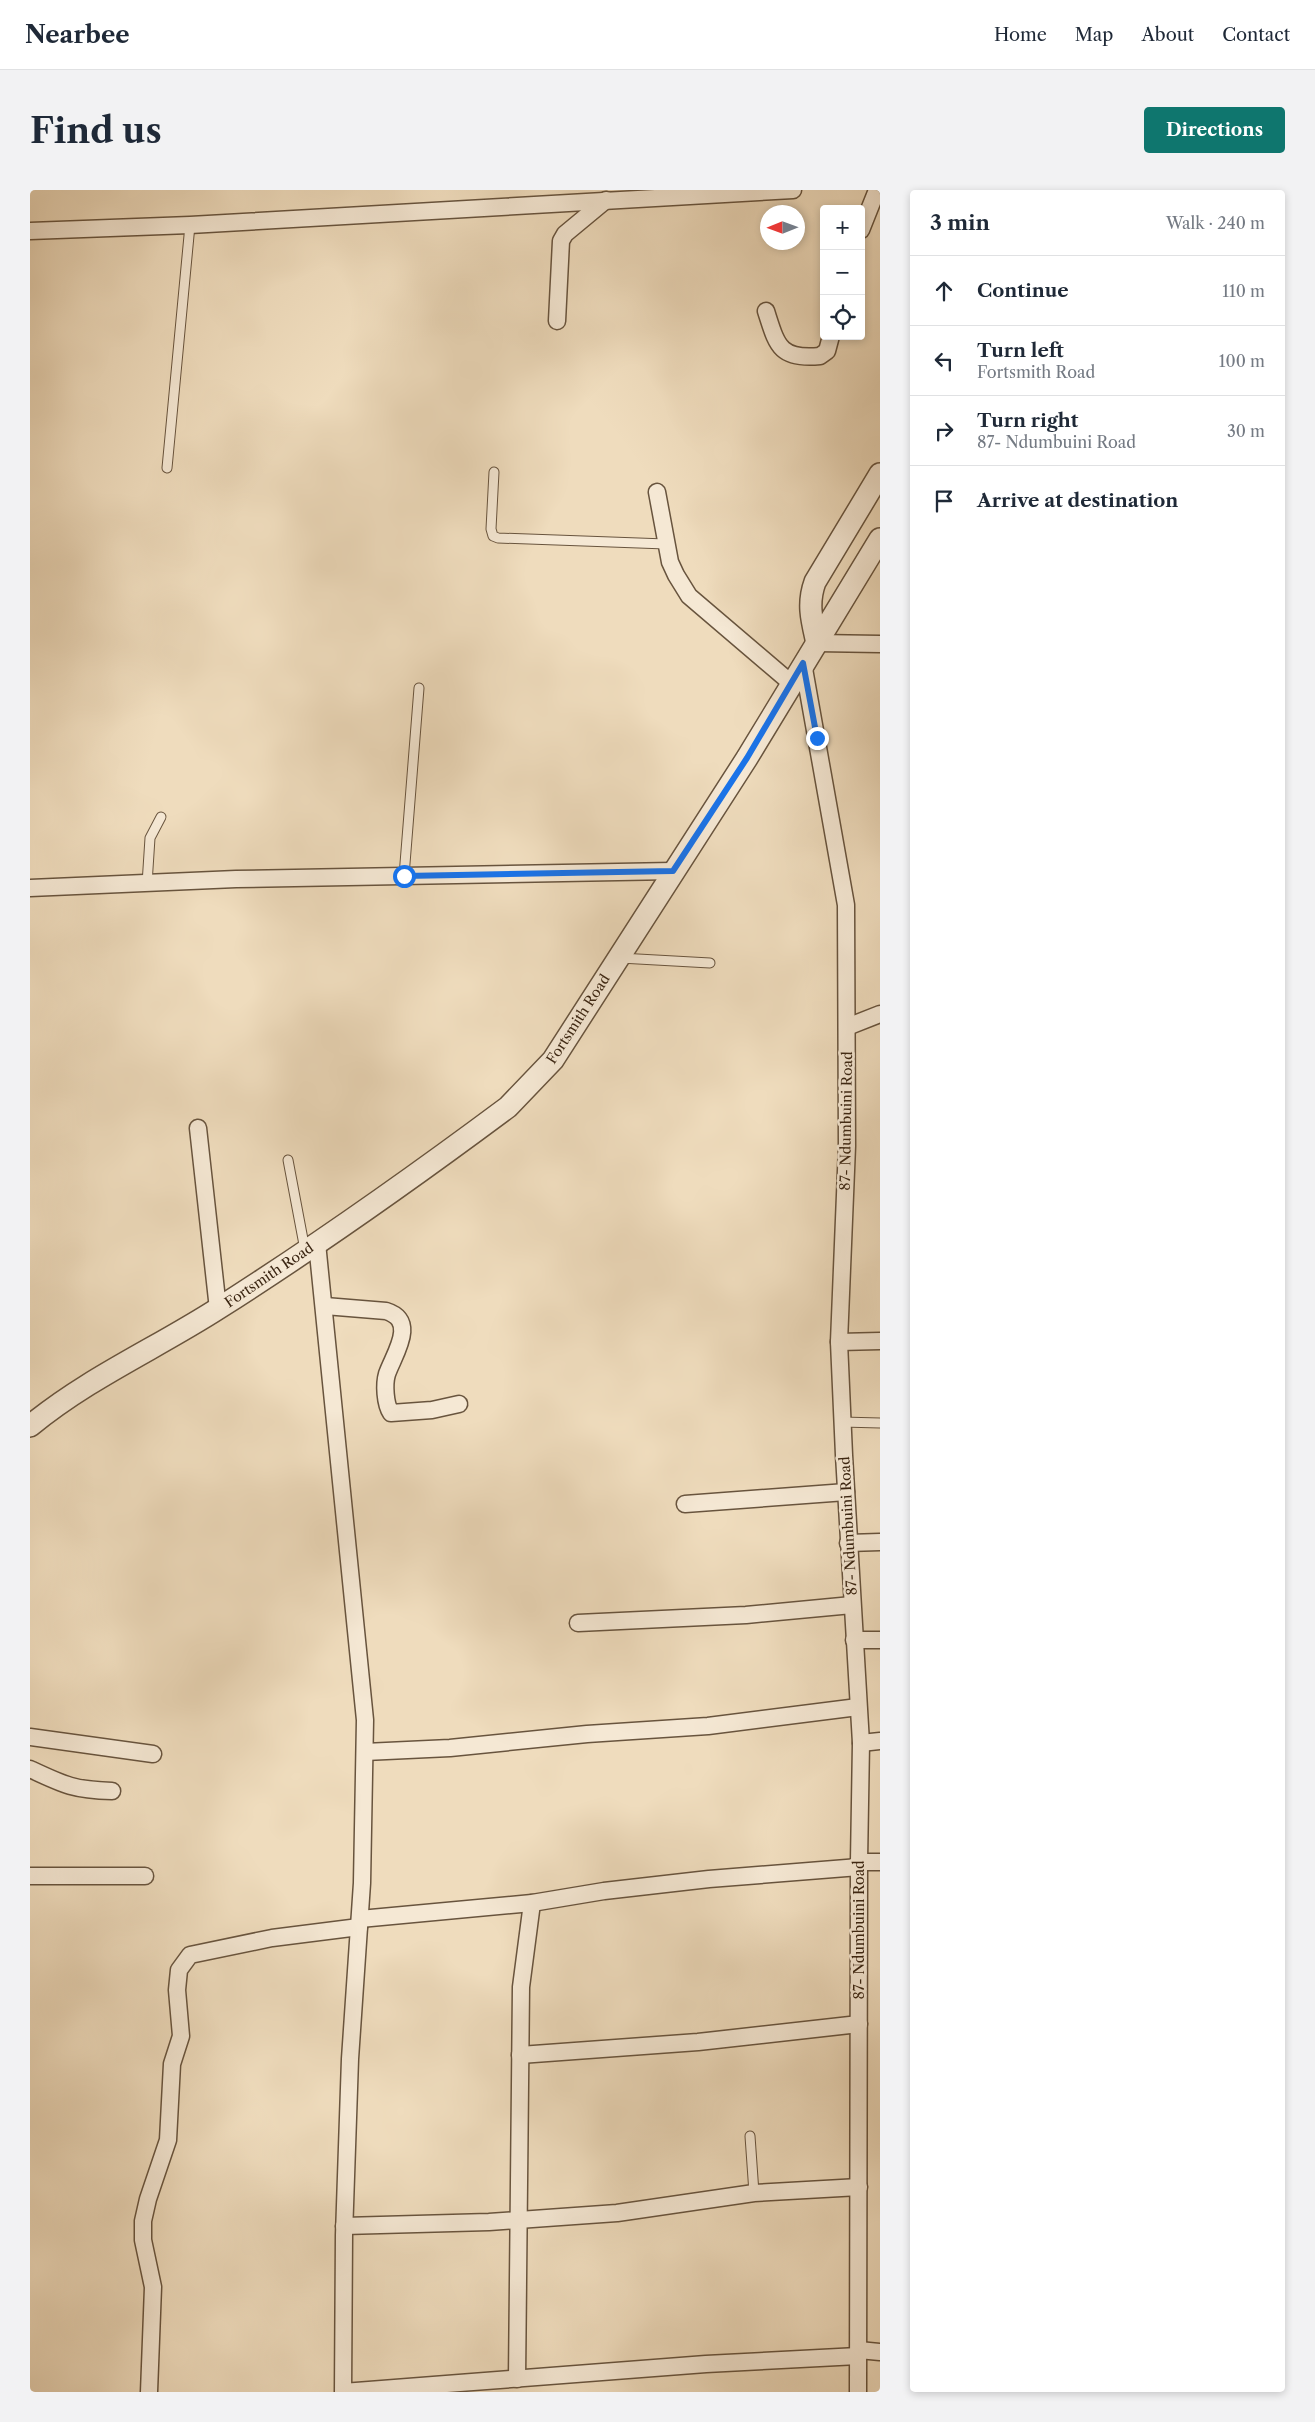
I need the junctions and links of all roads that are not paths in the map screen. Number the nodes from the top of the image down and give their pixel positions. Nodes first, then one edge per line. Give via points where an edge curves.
1 (777, 190) edge
2 (793, 190) edge
3 (877, 190) edge
4 (559, 196) edge
5 (606, 200) junction
6 (865, 220) edge
7 (190, 225) junction
8 (30, 231) edge
9 (766, 311) dead end
10 (557, 321) dead end
11 (830, 340) edge
12 (167, 468) dead end
13 (494, 472) dead end
14 (880, 474) edge
15 (657, 492) dead end
16 (880, 539) edge
17 (666, 544) junction
18 (817, 643) junction
19 (880, 644) edge
20 (803, 663) junction
21 (791, 683) junction
22 (419, 688) dead end
23 (161, 816) dead end
24 (673, 871) junction
25 (404, 876) junction
26 (147, 884) junction
27 (30, 888) edge
28 (618, 958) junction
29 (710, 963) dead end
30 (880, 1014) edge
31 (846, 1027) junction
32 (198, 1128) dead end
33 (288, 1160) dead end
34 (311, 1247) junction
35 (325, 1306) junction
36 (218, 1309) junction
37 (876, 1340) edge
38 (839, 1342) junction
39 (459, 1404) dead end
40 (842, 1422) junction
41 (880, 1423) edge
42 (30, 1426) edge
43 (846, 1492) junction
44 (685, 1504) dead end
45 (880, 1542) edge
46 (848, 1543) junction
47 (852, 1605) junction
48 (578, 1623) dead end
49 (854, 1640) junction
50 (880, 1640) edge
51 (858, 1707) junction
52 (30, 1737) edge
53 (880, 1741) edge
54 (861, 1743) junction
55 (365, 1752) junction
56 (153, 1754) dead end
57 (30, 1769) edge
58 (112, 1791) dead end
59 (880, 1862) edge
60 (859, 1864) junction
61 (30, 1876) edge
62 (145, 1876) dead end
63 (532, 1903) junction
64 (360, 1923) junction
65 (859, 2024) junction
66 (520, 2055) junction
67 (750, 2136) dead end
68 (859, 2186) junction
69 (754, 2192) junction
70 (519, 2220) junction
71 (344, 2226) junction
72 (880, 2352) edge
73 (859, 2353) junction
74 (517, 2379) junction
75 (149, 2392) edge
76 (858, 2392) edge

1 - 2 street
1 - 5 street
3 - 6 street
4 - 5 street
4 - 7 street
5 - 10 street via 561,241
7 - 8 street
7 - 12 lane
9 - 11 street via 779,347 784,352 820,356 827,351
13 - 17 lane via 493,536
14 - 18 street via 814,582 810,610
15 - 17 street
16 - 18 street, Fortsmith Road
17 - 21 street via 676,575 690,596
18 - 19 street
18 - 20 street, Fortsmith Road
20 - 21 street, Fortsmith Road
20 - 31 street, 87- Ndumbuini Road via 846,905
21 - 24 street, Fortsmith Road via 747,758
22 - 25 lane
23 - 26 lane via 150,838
24 - 25 street
24 - 28 street, Fortsmith Road
25 - 26 street
26 - 27 street
28 - 29 lane
28 - 34 street, Fortsmith Road via 553,1060 508,1107
30 - 31 street
31 - 38 street, 87- Ndumbuini Road via 847,1146
32 - 36 street
33 - 34 lane
34 - 35 street
34 - 36 street, Fortsmith Road
35 - 39 street via 386,1311 400,1319 402,1332 398,1353 386,1383 391,1412 432,1410
35 - 55 street via 365,1720
36 - 42 street, Fortsmith Road via 56,1404
37 - 38 street
38 - 40 street, 87- Ndumbuini Road
40 - 41 lane
40 - 43 street, 87- Ndumbuini Road
43 - 44 street
43 - 46 street, 87- Ndumbuini Road
45 - 46 street
46 - 47 street, 87- Ndumbuini Road
47 - 48 street via 746,1615
47 - 49 street, 87- Ndumbuini Road
49 - 50 street
49 - 51 street, 87- Ndumbuini Road
51 - 54 street, 87- Ndumbuini Road
51 - 55 street via 708,1726
52 - 56 street
53 - 54 street
54 - 60 street, 87- Ndumbuini Road
55 - 64 street
57 - 58 street via 81,1790
59 - 60 street
60 - 63 street via 604,1891
60 - 65 street, 87- Ndumbuini Road
61 - 62 street
63 - 64 street
63 - 66 street via 521,1988
64 - 71 street via 350,2059
64 - 75 street via 190,1955 179,1970 177,1990 181,2036 172,2064 168,2140 144,2221 143,2240 153,2287
65 - 66 street via 698,2042
65 - 68 street, 87- Ndumbuini Road
66 - 70 street
67 - 69 lane
68 - 69 street
68 - 73 street, 87- Ndumbuini Road
69 - 70 street via 617,2213
70 - 71 street
70 - 74 street
71 - 74 street via 343,2392
72 - 73 street
73 - 74 street
73 - 76 street, 87- Ndumbuini Road

